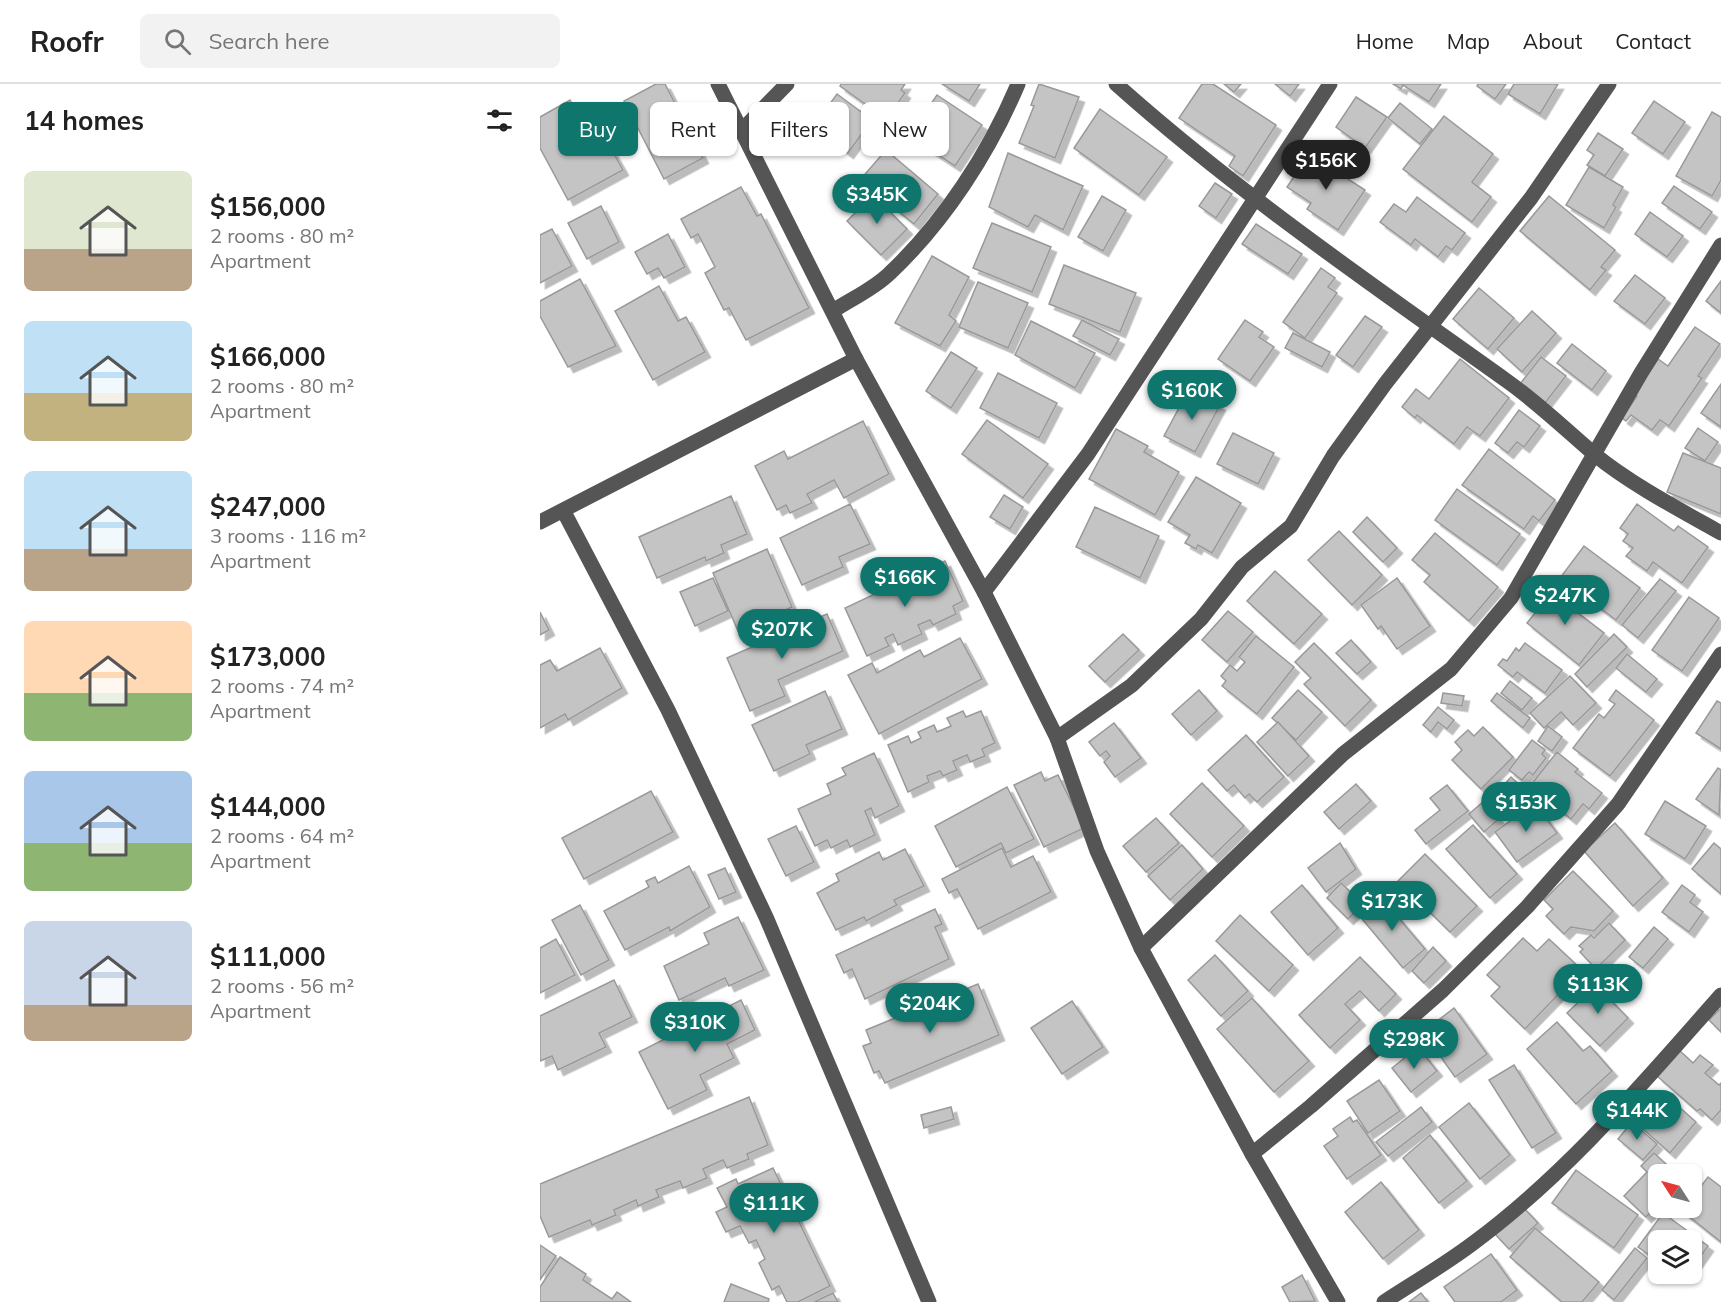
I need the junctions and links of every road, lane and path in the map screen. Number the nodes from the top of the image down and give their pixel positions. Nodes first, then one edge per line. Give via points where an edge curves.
1 (718, 84) edge
2 (787, 84) edge
3 (1018, 84) edge
4 (1116, 84) edge
5 (1330, 84) edge
6 (1609, 84) edge
7 (742, 130) junction
8 (1255, 199) junction
9 (1721, 245) edge
10 (833, 311) junction
11 (1428, 326) junction
12 (856, 359) junction
13 (1595, 455) junction
14 (564, 512) junction
15 (540, 522) edge
16 (1721, 533) edge
17 (984, 592) junction
18 (1721, 654) edge
19 (1057, 738) junction
20 (1141, 948) junction
21 (1721, 995) edge
22 (1252, 1154) junction
23 (929, 1302) edge
24 (1338, 1302) edge
25 (1384, 1302) edge

1 - 7 street
2 - 7 street
3 - 10 street via 1002,120 940,218 889,275
4 - 8 street
5 - 8 street
6 - 11 street via 1531,198
7 - 10 street
8 - 11 street
8 - 17 street via 1088,454
9 - 13 street
10 - 12 street
11 - 13 street via 1509,382
11 - 19 street via 1333,456 1291,526 1242,567 1201,619 1132,685
12 - 14 street
12 - 17 street
13 - 16 street
13 - 20 street via 1511,598 1451,669 1343,754
14 - 15 street
14 - 23 street via 668,710 766,916
17 - 19 street
18 - 22 street via 1618,804 1527,908 1443,990
19 - 20 street via 1097,851
20 - 22 street
21 - 25 street via 1615,1116 1544,1184 1472,1245
22 - 24 street

